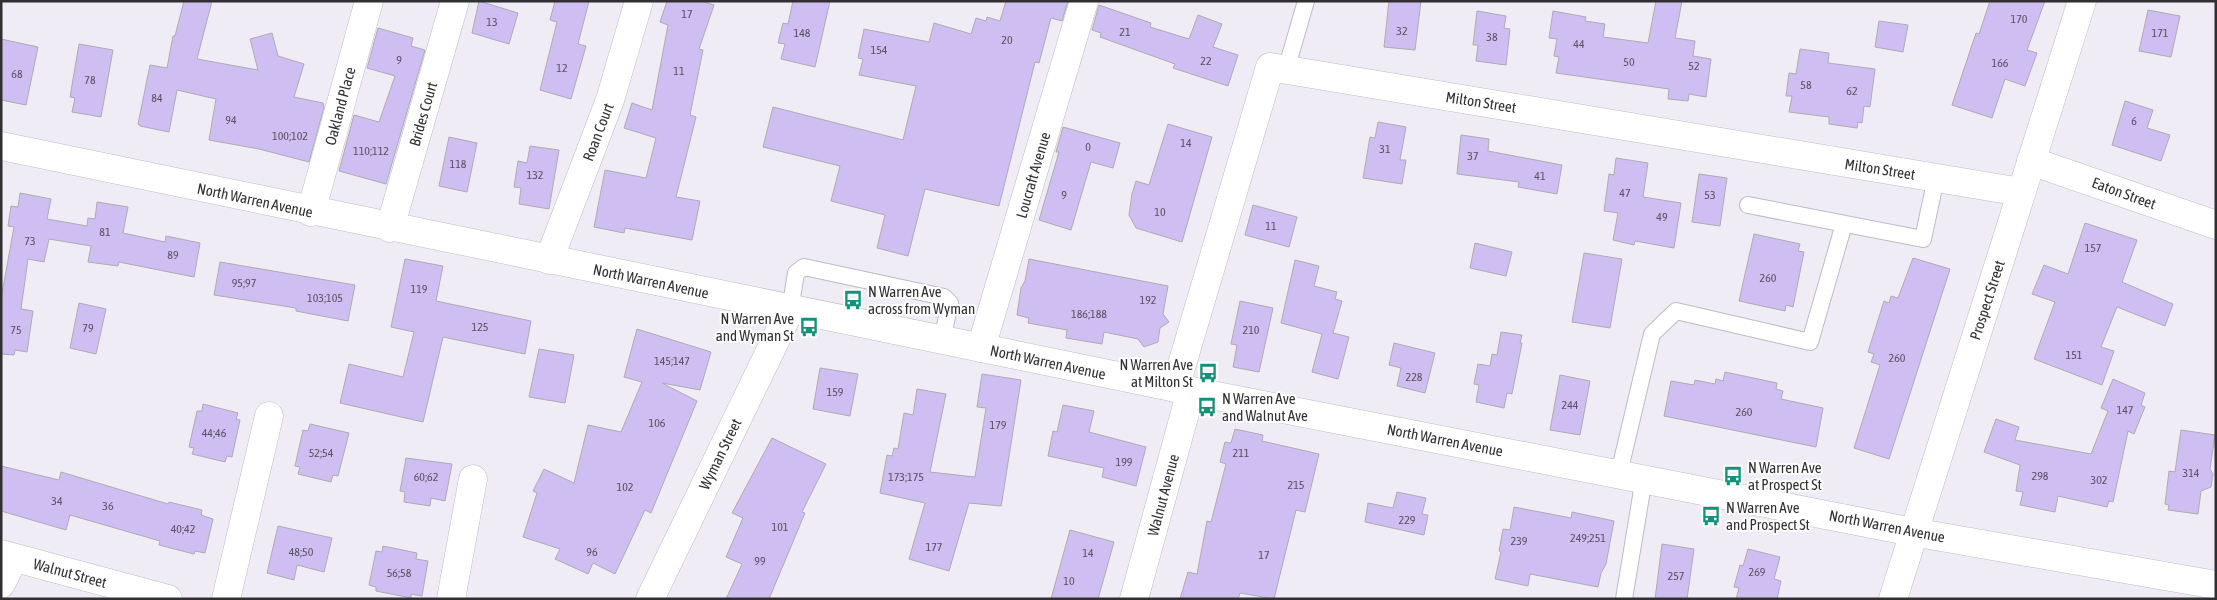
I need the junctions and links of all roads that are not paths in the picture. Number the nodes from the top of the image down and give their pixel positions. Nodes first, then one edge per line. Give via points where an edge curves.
1 (369, 1) edge
2 (455, 1) edge
3 (639, 1) edge
4 (1084, 1) edge
5 (1306, 1) edge
6 (2082, 1) edge
7 (1286, 70) junction
8 (1, 146) edge
9 (2031, 161) junction
10 (1936, 178) junction
11 (2021, 192) junction
12 (1748, 204) dead end
13 (311, 212) junction
14 (1844, 224) junction
15 (2216, 225) edge
16 (390, 228) junction
17 (549, 260) junction
18 (790, 310) junction
19 (942, 340) junction
20 (981, 348) junction
21 (1183, 390) junction
22 (269, 416) dead end
23 (1632, 476) junction
24 (473, 479) dead end
25 (1913, 532) junction
26 (8, 556) edge
27 (1, 584) edge
28 (2216, 585) edge
29 (168, 599) edge
30 (226, 599) edge
31 (450, 599) edge
32 (650, 599) edge
33 (1134, 599) edge
34 (1624, 599) edge
35 (1892, 599) edge

1 - 13 street, Oakland Place
2 - 16 street, Brides Court
3 - 17 street, Roan Court via 610,100
4 - 20 street, Loucraft Avenue
5 - 7 lane
6 - 9 street, Prospect Street
7 - 10 street, Milton Street
7 - 21 street, Milton Street via 1270,67
8 - 13 street, North Warren Avenue
9 - 11 street, Prospect Street
9 - 15 street, Eaton Street
10 - 11 street, Milton Street
10 - 14 lane via 1923,239
11 - 25 street, Prospect Street
12 - 14 lane
13 - 16 street, North Warren Avenue
14 - 23 lane via 1810,342 1676,311 1652,334
16 - 17 street, North Warren Avenue
17 - 18 street, North Warren Avenue
18 - 19 street, North Warren Avenue
18 - 19 lane via 796,273 804,267 944,297 950,303
18 - 32 street, Wyman Street
19 - 20 street, North Warren Avenue
20 - 21 street, North Warren Avenue
21 - 23 street, North Warren Avenue
21 - 33 street, Walnut Avenue
22 - 30 street
23 - 25 street, North Warren Avenue
23 - 34 lane
24 - 31 street
25 - 28 street, North Warren Avenue
25 - 35 street, Prospect Street
26 - 27 street
26 - 29 street, Walnut Street

